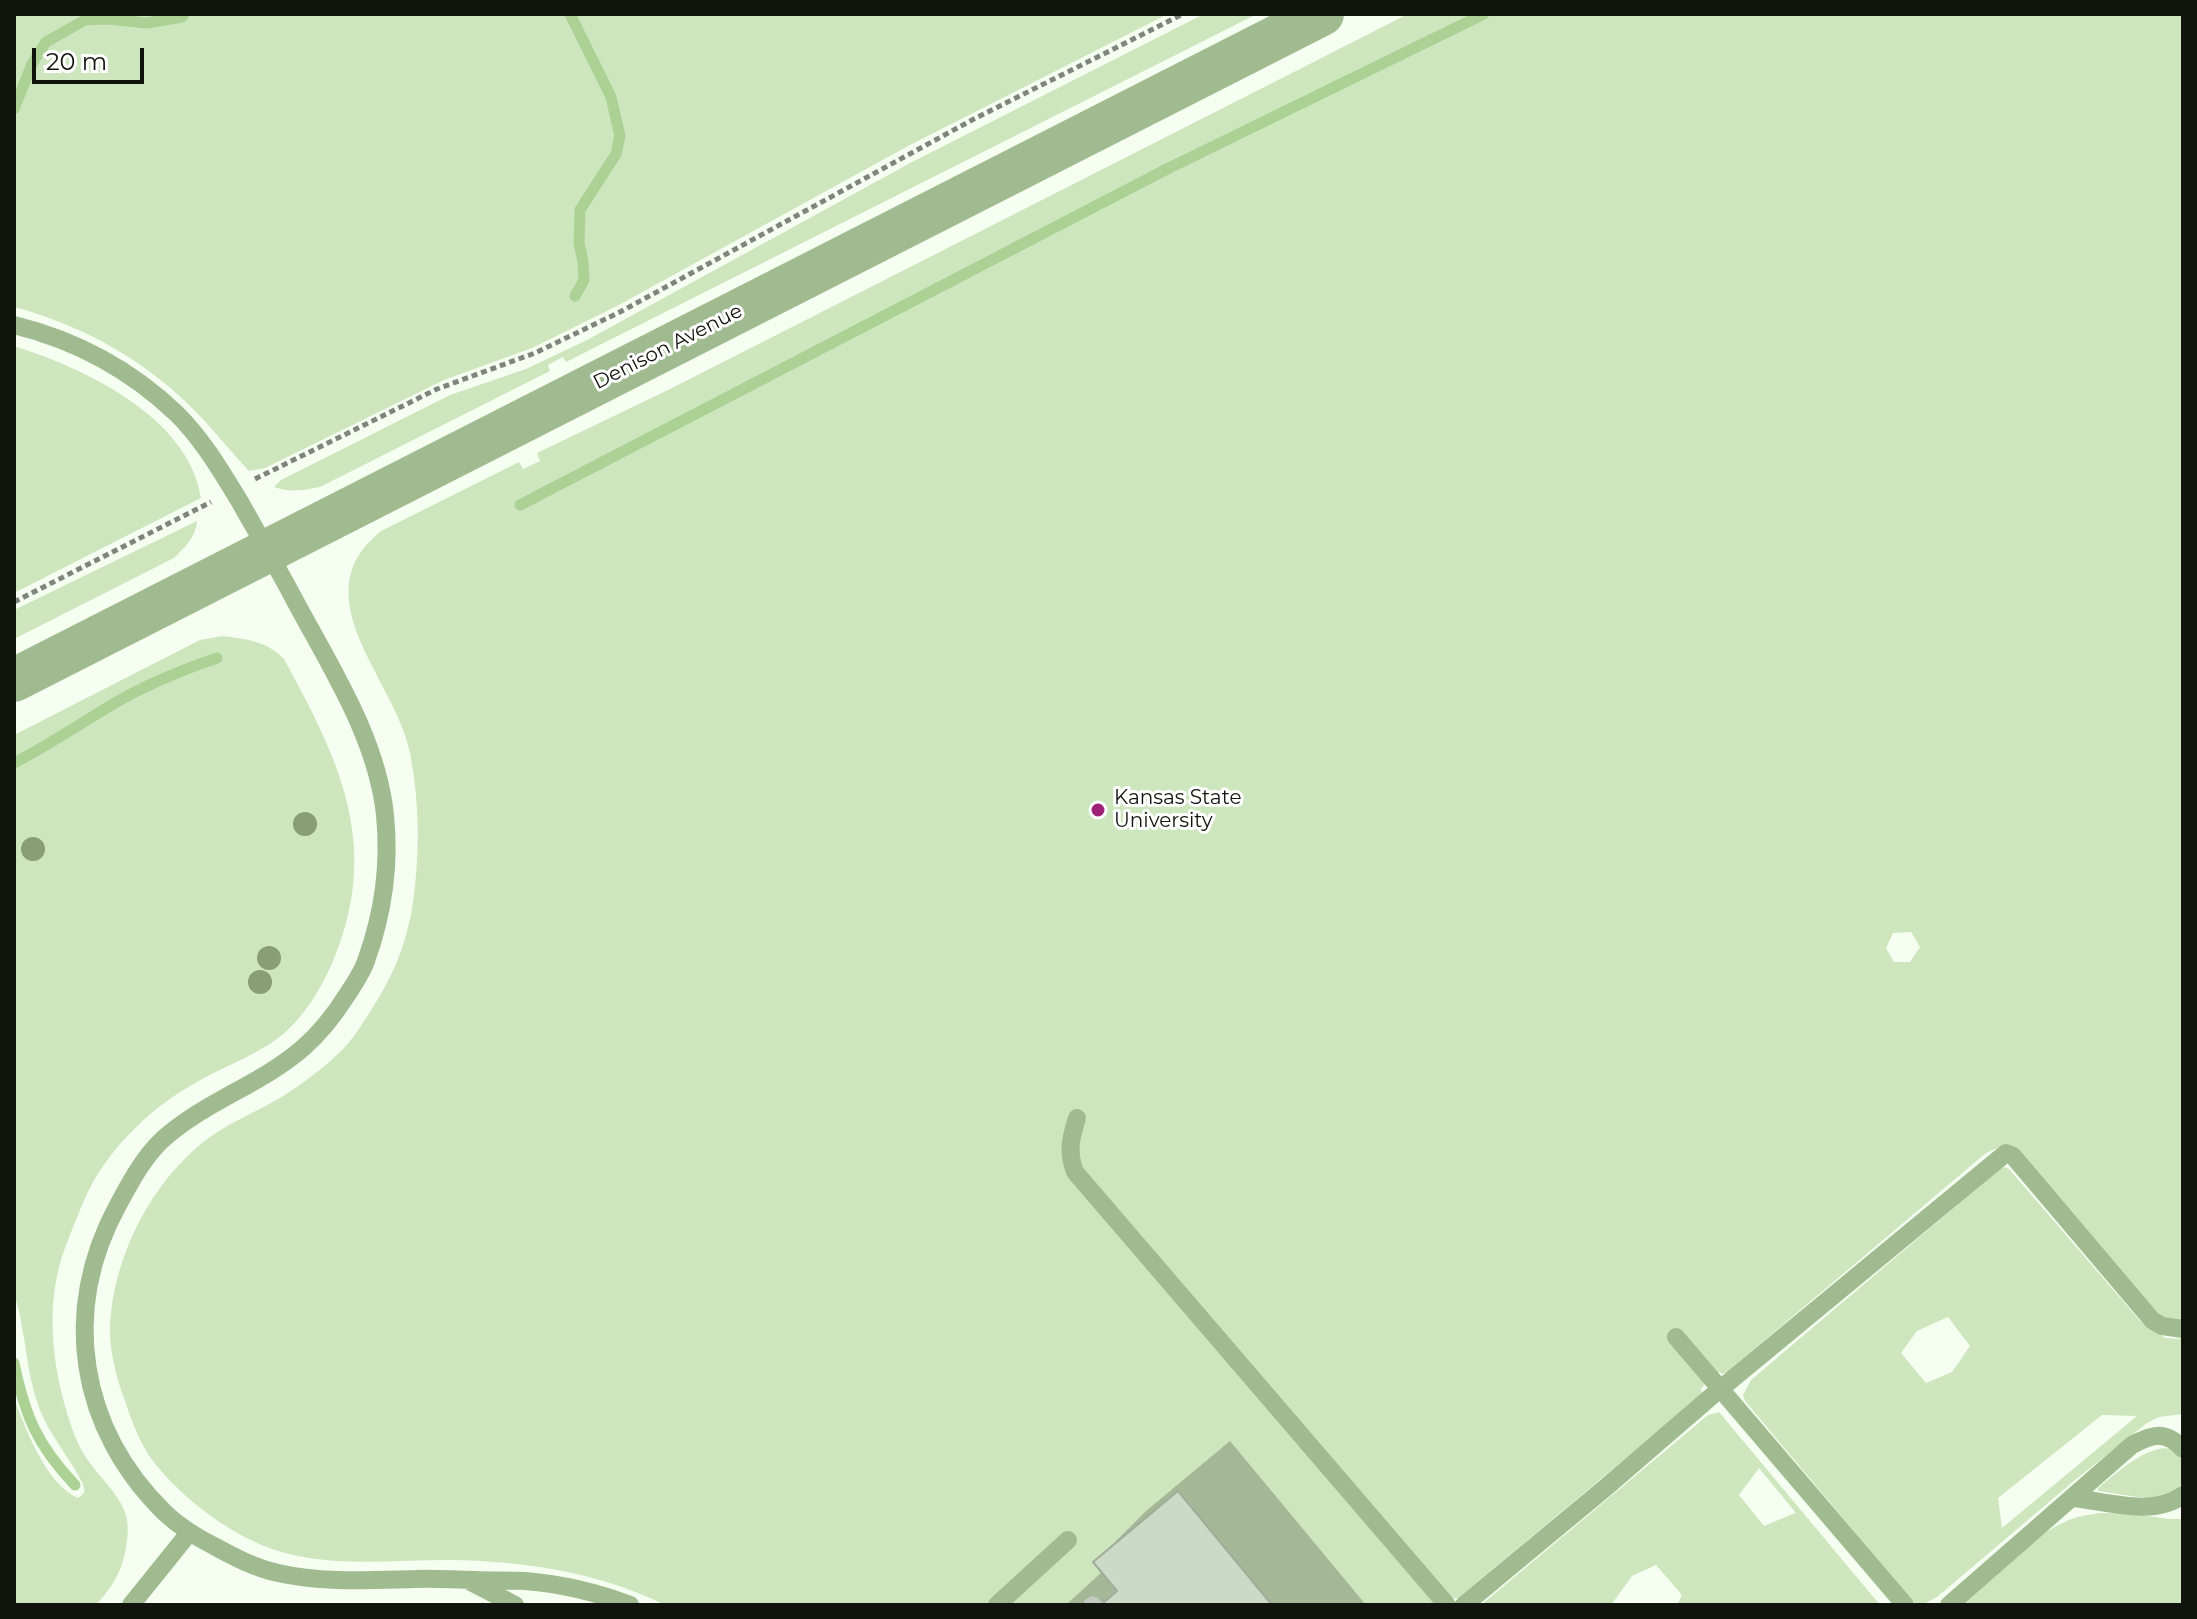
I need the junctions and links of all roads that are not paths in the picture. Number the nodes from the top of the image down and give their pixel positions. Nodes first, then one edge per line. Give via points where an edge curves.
1 (1322, 14) edge
2 (14, 325) edge
3 (268, 551) junction
4 (14, 680) edge
5 (1077, 1118) dead end
6 (2183, 1329) edge
7 (1676, 1337) dead end
8 (1719, 1390) junction
9 (2183, 1449) edge
10 (2183, 1495) edge
11 (2074, 1498) junction
12 (189, 1533) junction
13 (1068, 1540) dead end
14 (469, 1580) junction
15 (131, 1605) edge
16 (515, 1605) edge
17 (630, 1605) edge
18 (997, 1605) edge
19 (1447, 1605) edge
20 (1464, 1605) edge
21 (1905, 1605) edge
22 (1949, 1605) edge

1 - 3 street, Denison Avenue
2 - 3 lane via 89,352 157,396 205,446
3 - 4 street, Denison Avenue
3 - 12 lane via 375,764 387,857 381,914 365,966 336,1012 304,1048 191,1117 159,1143 132,1179 94,1259 85,1295 91,1392 121,1458 166,1514
5 - 19 lane via 1069,1152 1075,1172
6 - 8 lane via 2152,1320 2006,1153
7 - 8 lane
8 - 20 lane
8 - 21 lane
9 - 11 lane via 2172,1438 2148,1437 2132,1445
10 - 11 lane via 2151,1507
11 - 22 lane
12 - 14 lane via 280,1574 337,1580
12 - 15 lane
13 - 18 lane
14 - 16 lane
14 - 17 lane via 575,1588

